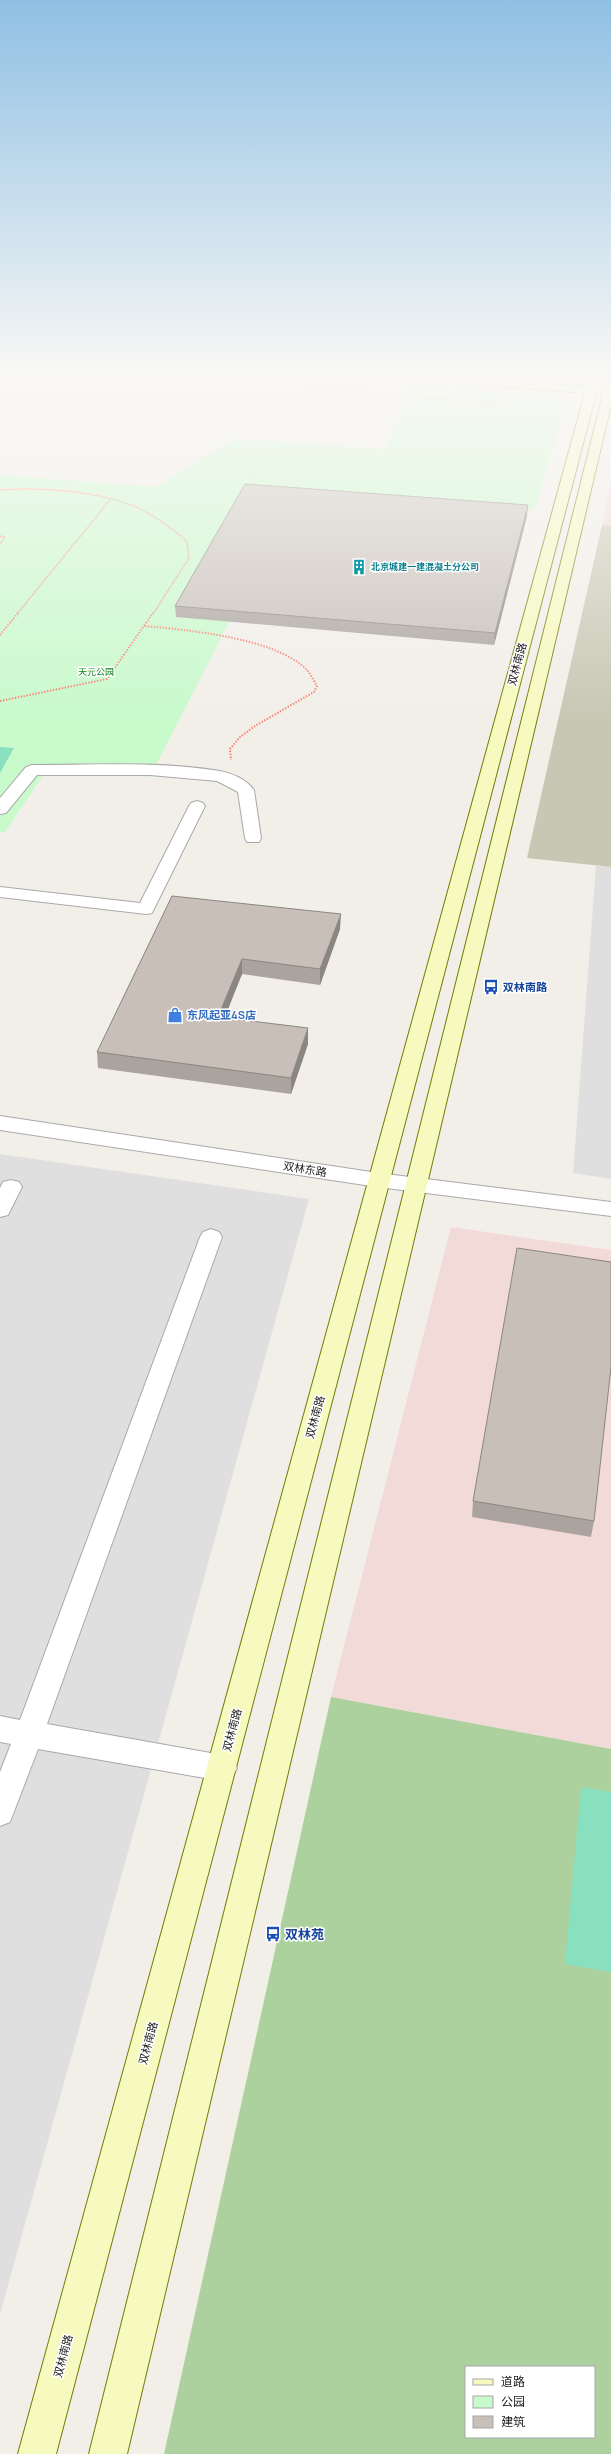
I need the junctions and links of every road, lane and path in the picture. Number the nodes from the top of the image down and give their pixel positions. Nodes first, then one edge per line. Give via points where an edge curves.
1 (55, 493) edge
2 (569, 493) edge
3 (574, 493) edge
4 (110, 500) junction
5 (0, 536) edge
6 (0, 544) edge
7 (145, 626) junction
8 (0, 635) edge
9 (0, 701) edge
10 (233, 780) junction
11 (197, 806) dead end
12 (0, 809) edge
13 (253, 838) dead end
14 (0, 892) edge
15 (0, 1123) edge
16 (378, 1180) junction
17 (415, 1185) junction
18 (11, 1187) dead end
19 (611, 1209) edge
20 (0, 1210) edge
21 (211, 1237) dead end
22 (0, 1729) edge
23 (30, 1734) junction
24 (222, 1768) junction
25 (0, 1812) edge
26 (37, 2454) edge
27 (108, 2454) edge

1 - 4 path
2 - 16 street, 双林南路
3 - 17 street
4 - 7 path via 133,506 187,542 189,558
4 - 8 path
5 - 6 path via 6,537
7 - 9 path via 107,679
7 - 10 path via 205,632 234,638 274,651 300,665 314,678 317,686 314,692 255,726 240,737 230,749
10 - 12 street via 220,776 150,770 32,770
10 - 13 street via 246,790
11 - 14 street via 146,909
15 - 16 street, 双林东路
16 - 17 street, 双林东路
16 - 24 street, 双林南路
17 - 19 street, 双林东路
17 - 27 street
18 - 20 street
21 - 23 street
22 - 23 street
23 - 24 street
23 - 25 street
24 - 26 street, 双林南路

